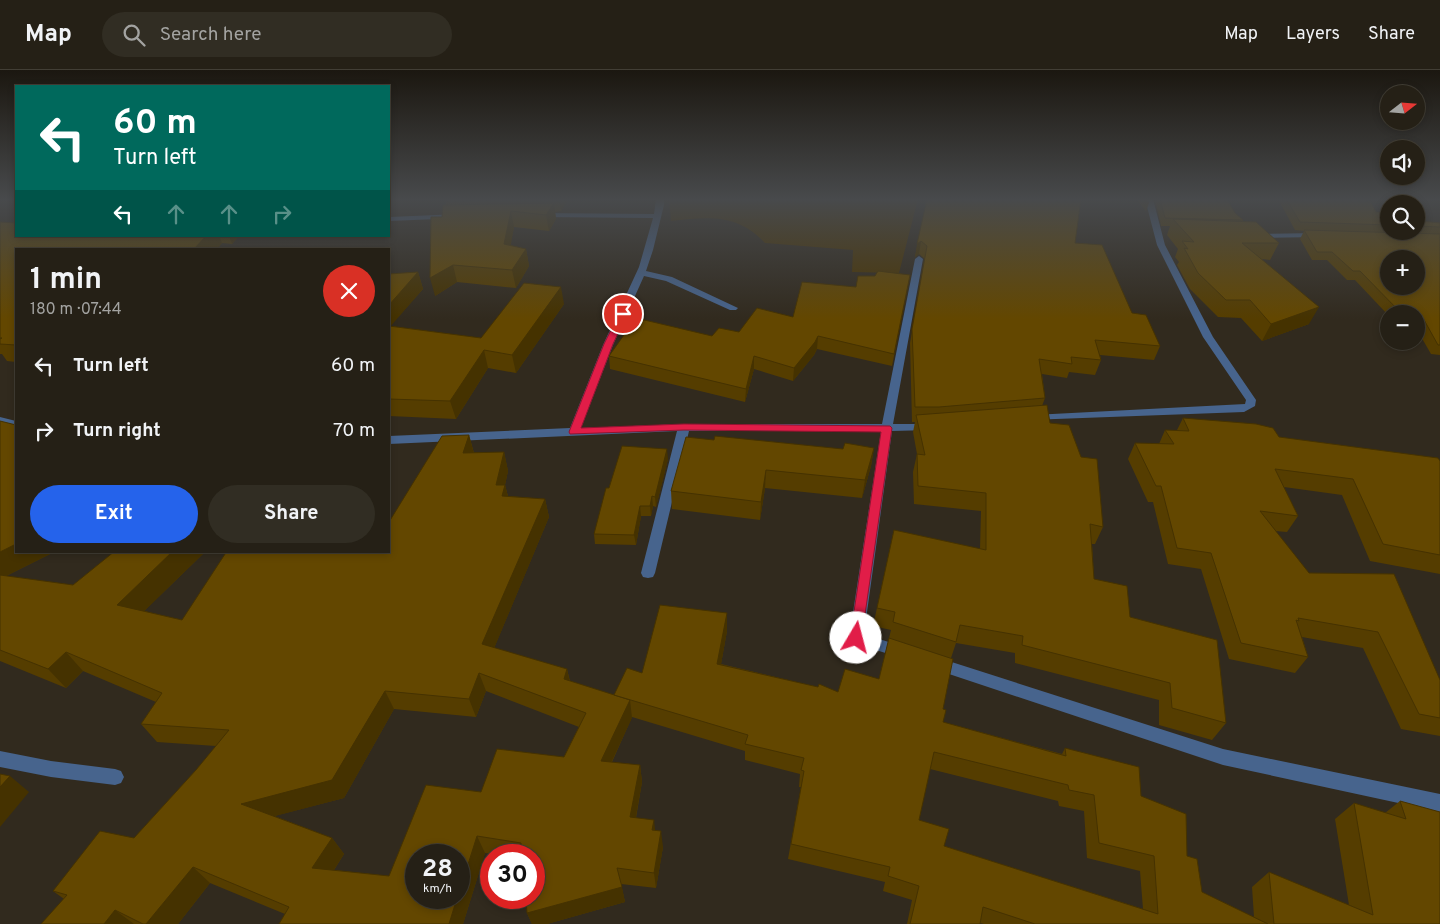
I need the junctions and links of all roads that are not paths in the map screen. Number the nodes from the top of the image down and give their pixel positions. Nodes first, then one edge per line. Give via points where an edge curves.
1 (652, 239) edge
2 (1162, 239) edge
3 (920, 258) dead end
4 (642, 273) junction
5 (733, 308) dead end
6 (0, 420) edge
7 (1019, 420) edge
8 (15, 424) edge
9 (945, 426) edge
10 (684, 427) junction
11 (887, 428) junction
12 (574, 432) junction
13 (390, 440) edge
14 (648, 574) dead end
15 (0, 759) edge
16 (115, 777) dead end
17 (1440, 803) edge

1 - 4 street
2 - 7 street via 1162,245 1208,337 1251,400 1250,406 1244,409
3 - 11 street
4 - 5 street via 669,279
4 - 12 street via 608,344
6 - 8 street
9 - 11 street
10 - 11 street
10 - 12 street
10 - 14 street
11 - 17 street via 856,638 1223,757
12 - 13 street
15 - 16 street

